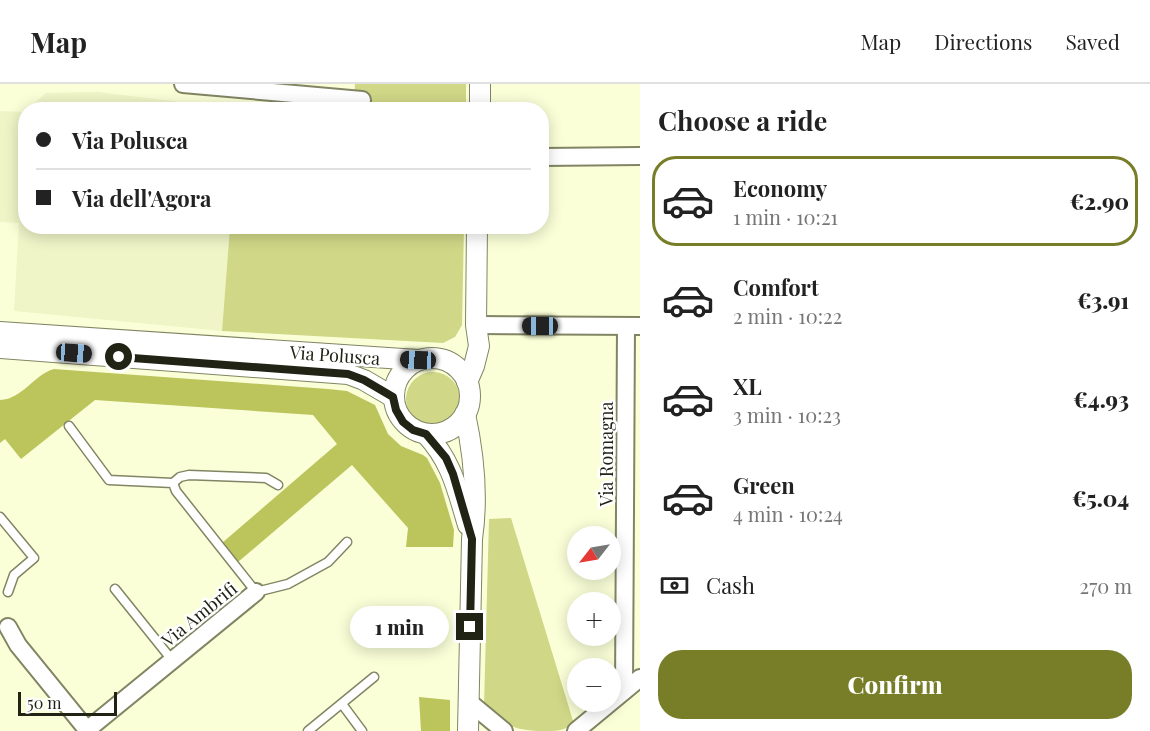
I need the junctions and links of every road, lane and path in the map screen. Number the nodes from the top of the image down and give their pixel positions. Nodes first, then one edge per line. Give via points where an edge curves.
1 (183, 84) edge
2 (480, 84) edge
3 (297, 90) edge
4 (362, 100) dead end
5 (480, 102) edge
6 (640, 156) edge
7 (549, 157) edge
8 (477, 234) edge
9 (476, 325) junction
10 (633, 326) edge
11 (0, 332) edge
12 (0, 348) edge
13 (418, 360) junction
14 (444, 360) junction
15 (467, 382) junction
16 (393, 397) junction
17 (465, 414) junction
18 (69, 426) dead end
19 (426, 434) junction
20 (472, 456) junction
21 (446, 458) junction
22 (173, 483) junction
23 (278, 485) dead end
24 (0, 517) edge
25 (472, 539) junction
26 (346, 542) dead end
27 (115, 589) dead end
28 (8, 592) dead end
29 (256, 592) junction
30 (8, 627) dead end
31 (172, 660) junction
32 (374, 677) dead end
33 (640, 678) edge
34 (624, 691) junction
35 (469, 702) junction
36 (342, 704) junction
37 (88, 730) edge
38 (308, 731) edge
39 (362, 731) edge
40 (468, 731) edge
41 (504, 731) edge
42 (576, 731) edge

1 - 3 street
2 - 5 street
3 - 4 street
6 - 7 street
8 - 9 street
9 - 10 street
9 - 14 street via 462,351
9 - 15 street via 479,345
10 - 34 street, Via Romagna
11 - 13 street, Via Polusca
12 - 16 street, Via Polusca via 348,374
13 - 14 street
13 - 16 street via 400,375
14 - 15 street via 462,372
15 - 17 street via 470,393
16 - 19 street via 403,422
17 - 19 street via 449,430
17 - 20 street
18 - 22 lane via 109,480
19 - 21 street
20 - 21 street
20 - 25 street
21 - 25 street
22 - 23 lane via 189,475 266,478
22 - 29 lane, Via Ambrifi
24 - 28 lane via 34,558 14,575
25 - 35 street
26 - 29 lane via 328,562 288,585
27 - 31 lane
29 - 31 street, Via Ambrifi
30 - 37 street via 18,645
31 - 37 street, Via Ambrifi
32 - 36 lane
33 - 34 street
34 - 42 street
35 - 40 street
35 - 41 street
36 - 38 lane
36 - 39 lane

